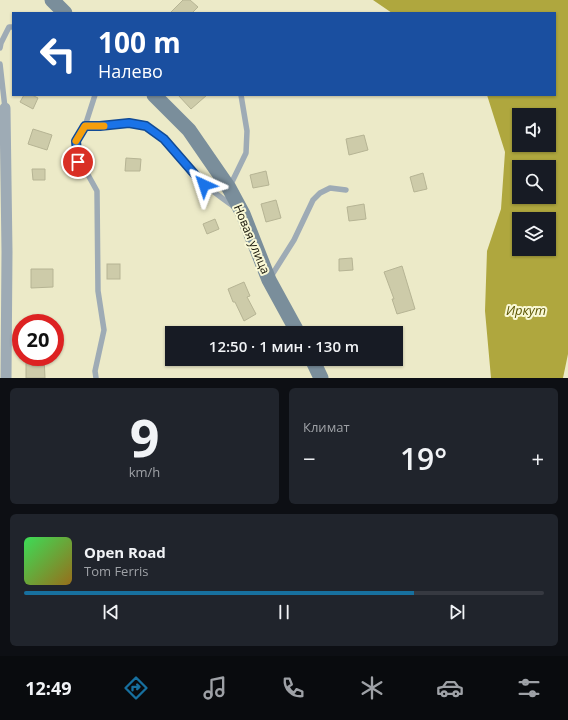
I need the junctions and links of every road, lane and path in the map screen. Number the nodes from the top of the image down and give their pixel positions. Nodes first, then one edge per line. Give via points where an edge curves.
1 (52, 0) edge
2 (64, 12) edge
3 (12, 27) edge
4 (0, 48) edge
5 (0, 64) edge
6 (95, 96) edge
7 (155, 96) edge
8 (241, 96) edge
9 (5, 108) joint
10 (85, 126) junction
11 (229, 188) junction
12 (346, 190) dead end
13 (243, 214) junction
14 (269, 280) junction
15 (294, 326) edge
16 (315, 366) edge
17 (6, 378) edge
18 (96, 378) edge
19 (321, 378) edge

1 - 2 street
3 - 4 lane via 9,27
5 - 9 lane
6 - 10 lane
7 - 11 street, Новая улица via 189,130
8 - 11 lane via 247,131 246,153
9 - 17 street
10 - 13 lane via 129,123 146,126 164,139 204,185
10 - 18 lane via 76,141 78,162 97,191 98,291 104,330 95,371
11 - 13 street, Новая улица
12 - 14 lane via 330,188 313,200 294,240
13 - 14 street, Новая улица
14 - 15 street, Новая улица
16 - 19 street

